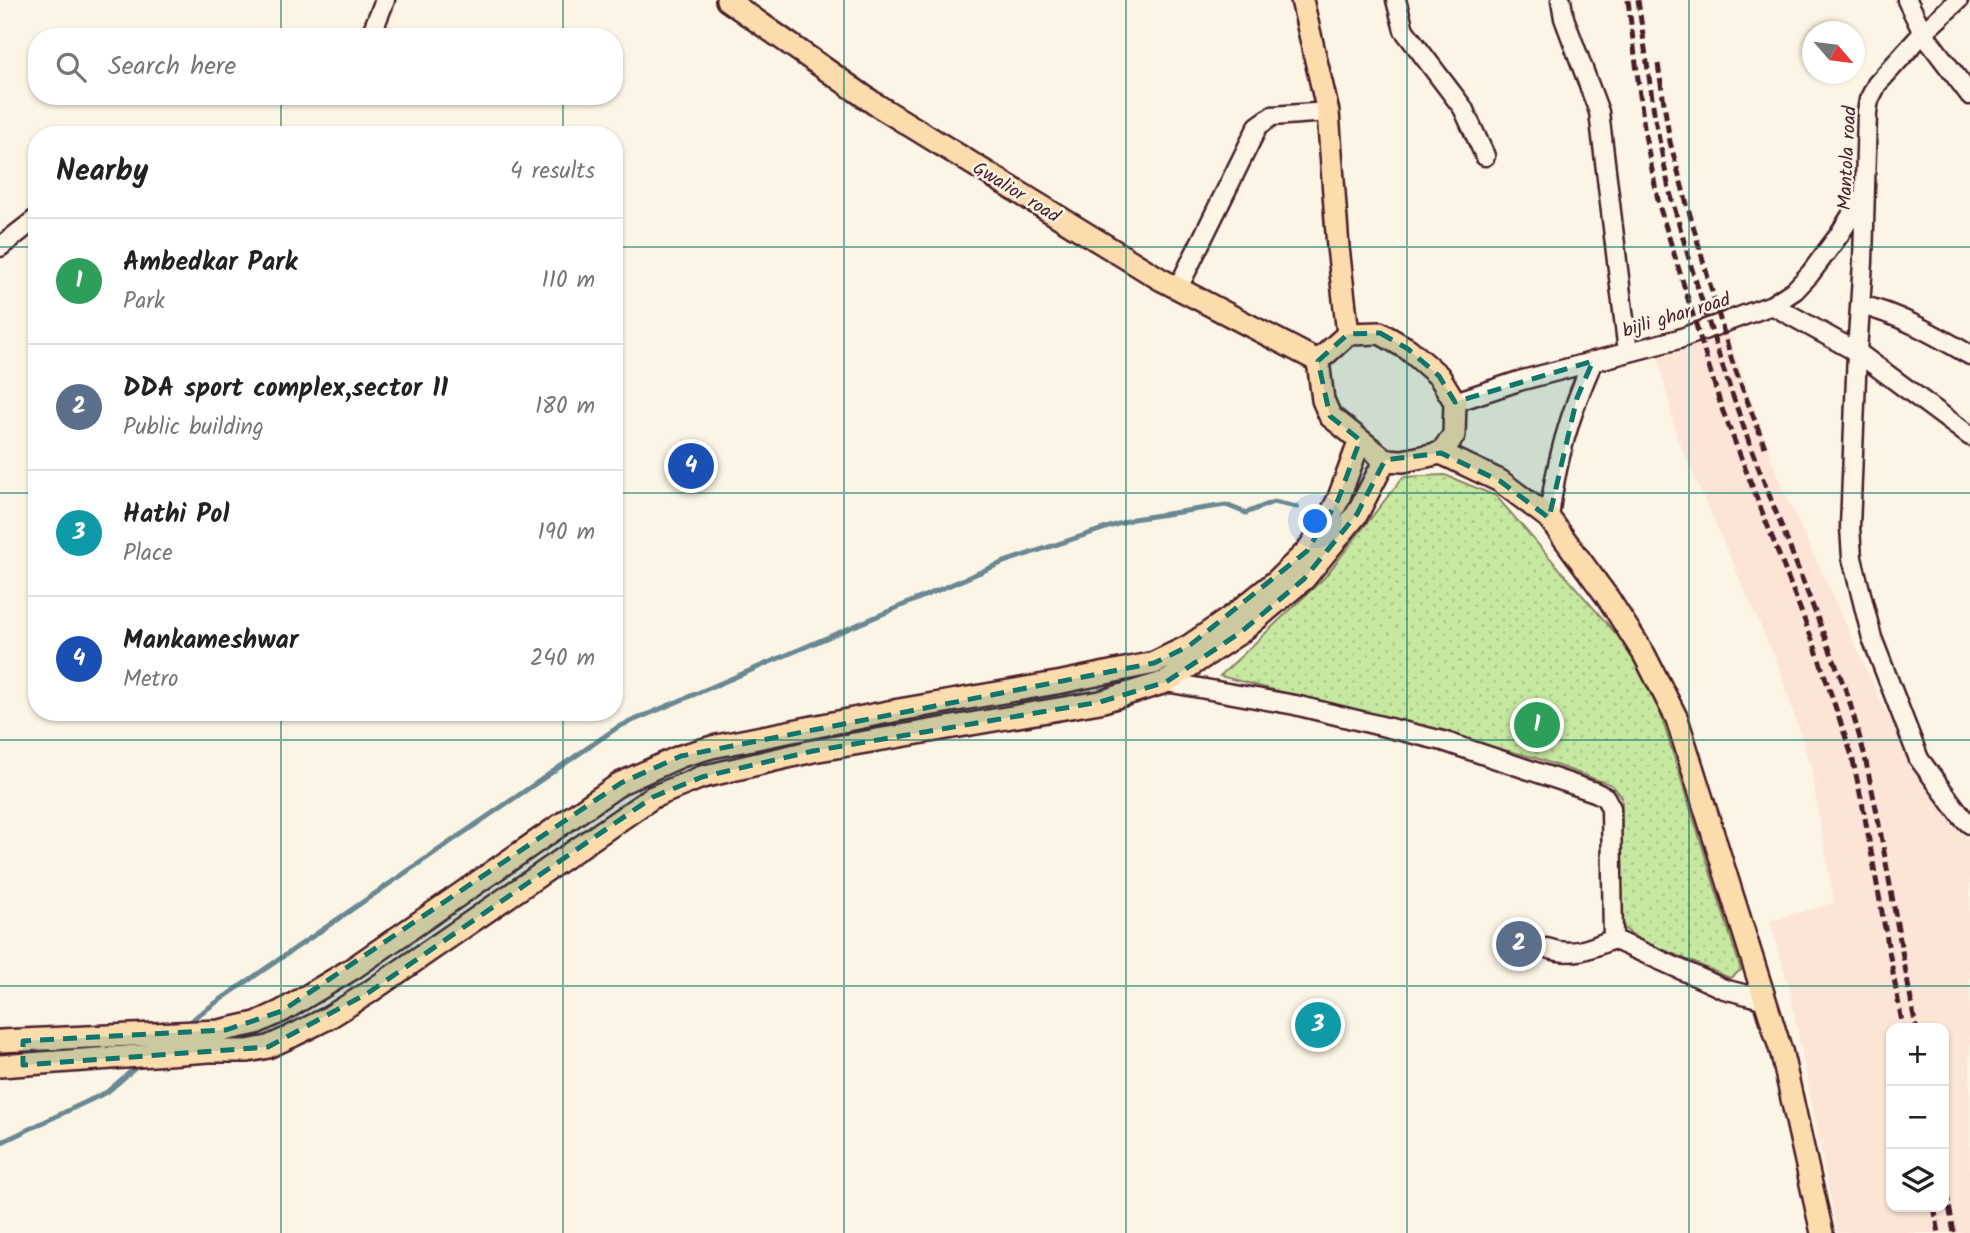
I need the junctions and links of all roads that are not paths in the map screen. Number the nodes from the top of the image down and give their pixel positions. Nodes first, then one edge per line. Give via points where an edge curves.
1 (385, 0) edge
2 (727, 0) edge
3 (1302, 0) edge
4 (1396, 0) edge
5 (1561, 0) edge
6 (1907, 0) edge
7 (1958, 0) edge
8 (374, 28) edge
9 (1923, 33) junction
10 (1970, 95) edge
11 (1328, 112) junction
12 (1485, 156) dead end
13 (1863, 197) junction
14 (28, 225) edge
15 (0, 247) edge
16 (1178, 288) junction
17 (1860, 305) junction
18 (1772, 306) junction
19 (1348, 334) junction
20 (1628, 352) junction
21 (1857, 352) junction
22 (1970, 355) edge
23 (1593, 360) junction
24 (1318, 361) junction
25 (1455, 402) junction
26 (1970, 436) edge
27 (1360, 440) junction
28 (1441, 453) junction
29 (1385, 460) junction
30 (1549, 518) junction
31 (1166, 682) junction
32 (667, 763) junction
33 (674, 787) junction
34 (1970, 824) edge
35 (1613, 939) junction
36 (1547, 948) dead end
37 (352, 969) junction
38 (368, 993) junction
39 (1766, 1000) junction
40 (0, 1041) edge
41 (23, 1041) junction
42 (121, 1047) junction
43 (23, 1065) junction
44 (0, 1066) edge
45 (1822, 1233) edge

1 - 8 street
2 - 16 main road, Gwalior road via 875,104
3 - 11 main road
4 - 12 street via 1404,30 1466,113
5 - 20 street via 1599,112
6 - 9 street
7 - 9 street, Mantola road
9 - 10 street
9 - 13 street, Mantola road via 1877,84 1869,100
11 - 16 street via 1272,116 1258,126
11 - 19 main road
13 - 17 street, Mantola road
13 - 18 street, bijli ghar road via 1810,274
14 - 15 street
16 - 24 main road, Gwalior road
17 - 21 street, Mantola road
17 - 22 street via 1929,332
18 - 20 street, bijli ghar road
18 - 21 street
19 - 24 main road
19 - 25 main road via 1380,334 1408,349 1439,376
20 - 23 street, bijli ghar road
21 - 26 street
21 - 34 street, Mantola road via 1852,558 1872,638 1919,759
23 - 25 street, bijli ghar road
23 - 30 street via 1553,482
24 - 27 main road via 1330,416
25 - 28 main road via 1454,435
27 - 29 main road
27 - 32 main road via 1338,500 1307,551 1234,615 1154,663 712,747
28 - 29 main road
28 - 30 main road via 1500,481
29 - 31 main road via 1357,514 1304,579 1241,632
30 - 39 main road via 1644,654 1677,719
31 - 33 main road via 1100,702 813,751
31 - 35 street via 1295,705 1443,741 1600,793 1611,808
32 - 33 main road
32 - 37 main road via 621,783
33 - 38 main road
35 - 36 street via 1574,952
35 - 39 street via 1724,989
37 - 38 main road
37 - 42 main road via 256,1023
38 - 42 main road via 268,1047 248,1051
39 - 45 main road
40 - 41 main road
41 - 42 main road
41 - 43 main road
42 - 43 main road
43 - 44 main road

